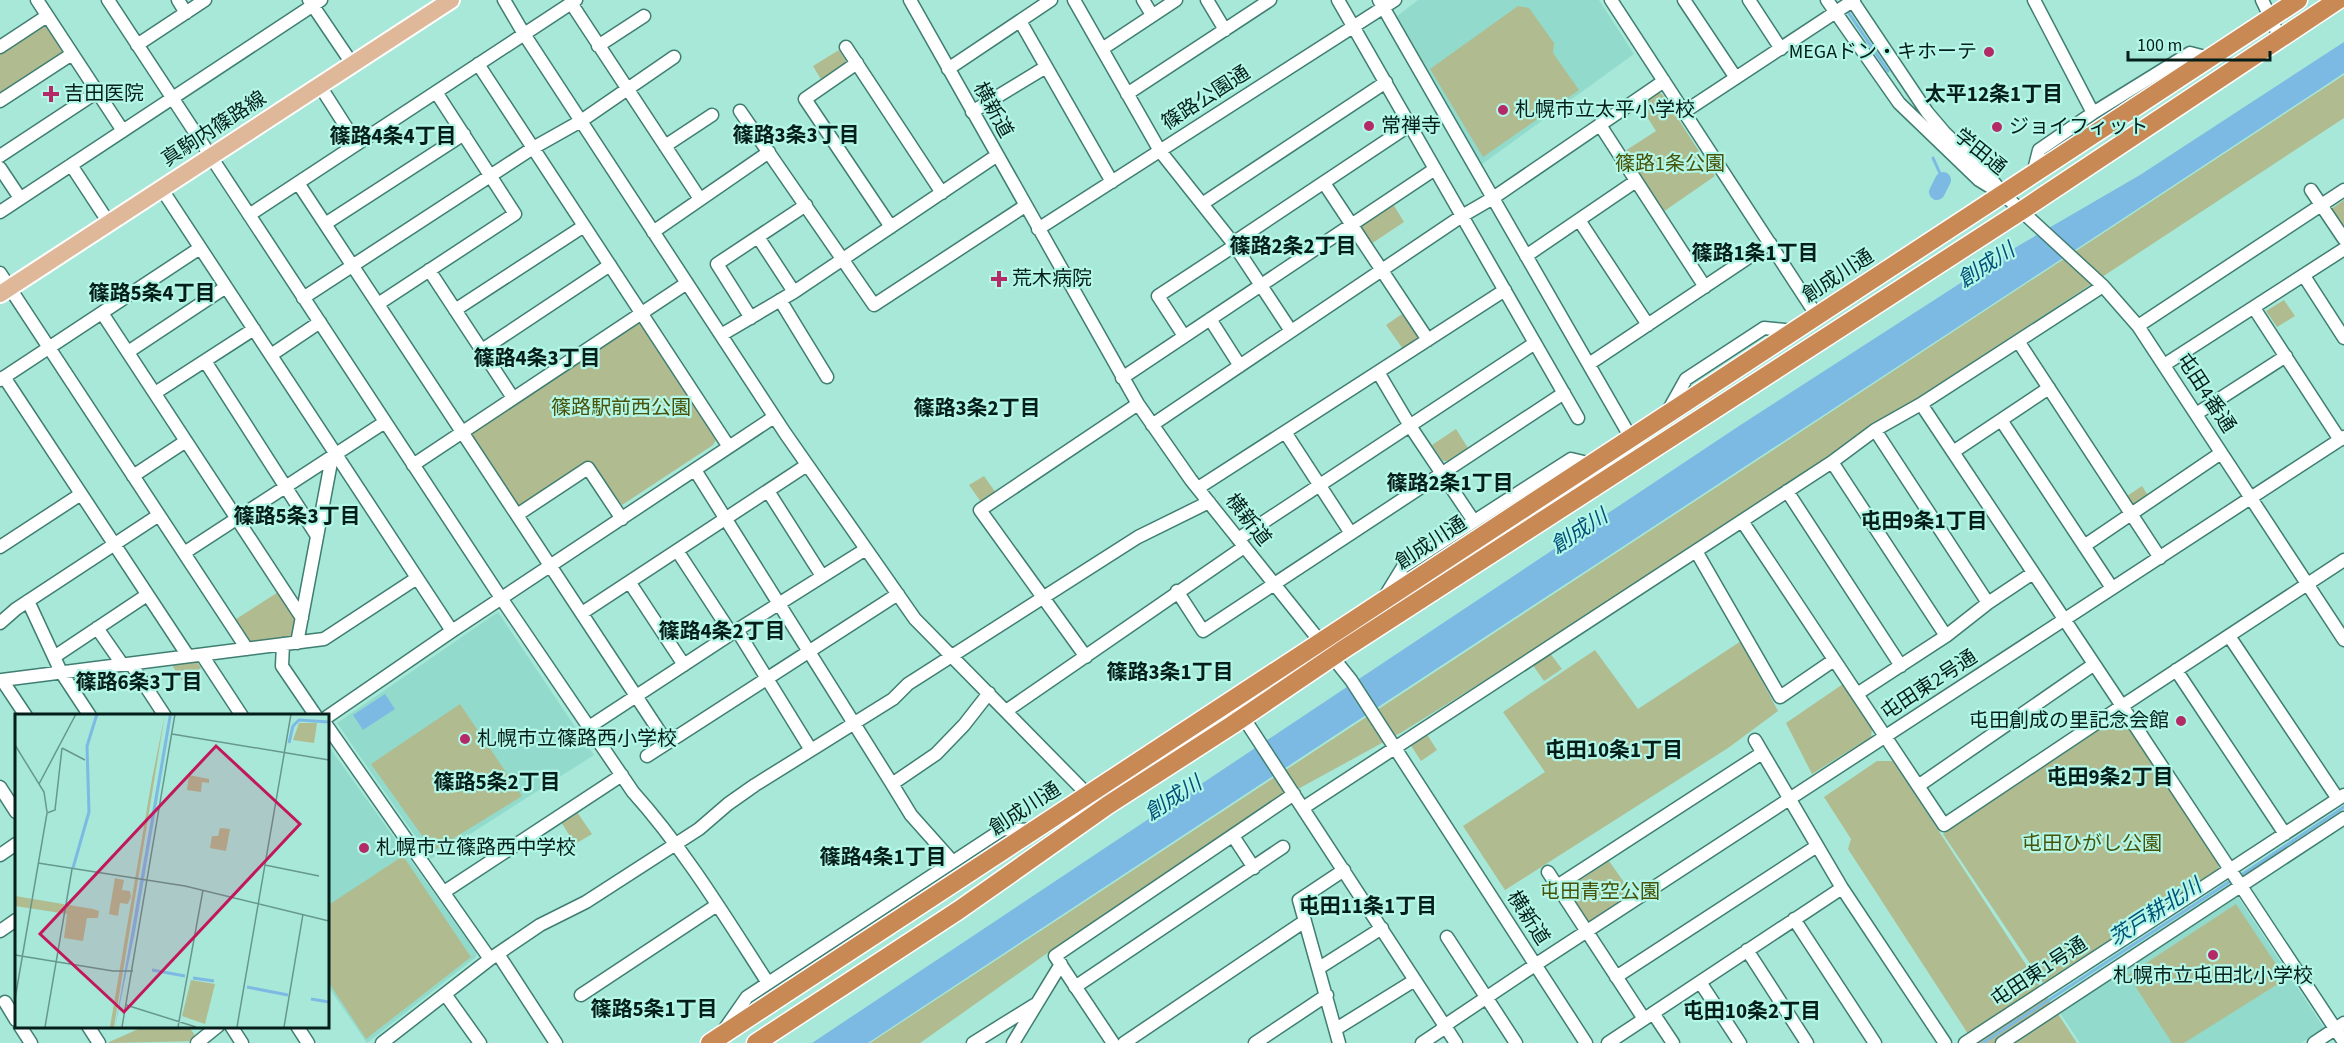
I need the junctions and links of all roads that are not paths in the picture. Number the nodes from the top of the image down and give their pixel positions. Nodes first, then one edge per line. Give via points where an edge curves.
1 (37, 0) edge
2 (108, 0) edge
3 (178, 0) edge
4 (205, 0) edge
5 (451, 0) edge
6 (504, 0) edge
7 (910, 0) edge
8 (1052, 0) edge
9 (1074, 0) edge
10 (1143, 0) edge
11 (1176, 0) edge
12 (1208, 0) edge
13 (1270, 0) edge
14 (1338, 0) edge
15 (1395, 0) edge
16 (1611, 0) edge
17 (1684, 0) edge
18 (1749, 0) edge
19 (1827, 0) edge
20 (2034, 0) edge
21 (2262, 0) edge
22 (2298, 0) edge
23 (2338, 0) edge
24 (314, 2) edge
25 (573, 2) edge
26 (1381, 4) edge
27 (1847, 5) edge
28 (186, 13) junction
29 (1152, 15) junction
30 (47, 16) junction
31 (644, 16) dead end
32 (2271, 18) junction
33 (1020, 21) junction
34 (1354, 27) junction
35 (1225, 30) junction
36 (524, 34) junction
37 (2280, 38) junction
38 (138, 45) junction
39 (598, 46) junction
40 (0, 47) edge
41 (846, 47) dead end
42 (1102, 49) junction
43 (1781, 49) junction
44 (72, 54) junction
45 (674, 57) dead end
46 (2209, 58) junction
47 (857, 63) junction
48 (478, 64) junction
49 (353, 65) junction
50 (1046, 67) junction
51 (948, 69) junction
52 (1736, 78) junction
53 (1664, 81) junction
54 (1386, 82) junction
55 (320, 87) junction
56 (627, 89) junction
57 (98, 92) junction
58 (436, 92) junction
59 (1127, 94) junction
60 (172, 98) junction
61 (0, 101) edge
62 (740, 111) dead end
63 (972, 112) junction
64 (1684, 112) junction
65 (2093, 113) junction
66 (712, 115) dead end
67 (581, 121) junction
68 (1600, 125) junction
69 (1410, 126) junction
70 (123, 131) junction
71 (464, 134) junction
72 (357, 144) junction
73 (665, 146) junction
74 (533, 148) junction
75 (1160, 151) junction
76 (769, 152) junction
77 (0, 156) edge
78 (210, 156) junction
79 (996, 156) junction
80 (71, 165) junction
81 (0, 168) edge
82 (1435, 169) junction
83 (2033, 174) junction
84 (491, 175) junction
85 (1636, 181) junction
86 (1112, 182) junction
87 (298, 183) junction
88 (1324, 183) junction
89 (161, 188) junction
90 (2311, 190) dead end
91 (2344, 190) edge
92 (942, 193) junction
93 (2003, 194) junction
94 (20, 198) junction
95 (1493, 198) junction
96 (700, 199) junction
97 (1202, 204) junction
98 (2321, 205) junction
99 (806, 206) junction
100 (1026, 206) junction
101 (2022, 211) junction
102 (0, 212) edge
103 (249, 215) junction
104 (1462, 216) junction
105 (1579, 220) junction
106 (109, 222) junction
107 (324, 224) junction
108 (1351, 225) junction
109 (584, 226) junction
110 (891, 228) junction
111 (1038, 229) junction
112 (653, 232) junction
113 (758, 237) junction
114 (2344, 239) edge
115 (1770, 243) junction
116 (1234, 244) junction
117 (200, 248) junction
118 (2344, 249) edge
119 (1526, 256) junction
120 (843, 259) junction
121 (610, 265) junction
122 (352, 266) junction
123 (429, 270) junction
124 (1381, 271) junction
125 (0, 273) edge
126 (2304, 276) junction
127 (687, 283) junction
128 (1261, 286) junction
129 (1705, 286) junction
130 (2103, 286) junction
131 (226, 287) junction
132 (1505, 290) junction
133 (5, 291) edge
134 (794, 292) junction
135 (303, 297) junction
136 (780, 300) junction
137 (378, 304) junction
138 (2254, 308) junction
139 (455, 310) junction
140 (102, 313) junction
141 (641, 314) junction
142 (1817, 316) junction
143 (751, 318) junction
144 (1210, 320) junction
145 (320, 322) junction
146 (1648, 325) junction
147 (2138, 326) junction
148 (254, 329) junction
149 (1291, 331) junction
150 (721, 335) junction
151 (1184, 336) junction
152 (2344, 338) edge
153 (1428, 340) junction
154 (2018, 341) junction
155 (1535, 343) junction
156 (49, 348) junction
157 (482, 350) junction
158 (128, 352) junction
159 (271, 355) junction
160 (2286, 356) junction
161 (205, 361) junction
162 (1589, 364) junction
163 (2164, 365) junction
164 (1240, 366) junction
165 (1378, 372) junction
166 (827, 377) dead end
167 (1122, 378) junction
168 (2, 379) edge
169 (2049, 388) junction
170 (154, 393) junction
171 (1564, 393) junction
172 (513, 398) junction
173 (1138, 404) junction
174 (1922, 404) junction
175 (2196, 414) junction
176 (774, 417) junction
177 (1578, 418) dead end
178 (2001, 420) junction
179 (385, 422) junction
180 (1152, 424) junction
181 (1410, 426) junction
182 (1875, 430) junction
183 (463, 432) junction
184 (1286, 432) junction
185 (1631, 438) junction
186 (2342, 438) edge
187 (186, 441) junction
188 (729, 447) junction
189 (1953, 452) junction
190 (2221, 453) junction
191 (334, 456) junction
192 (1832, 462) junction
193 (1593, 464) junction
194 (413, 465) junction
195 (807, 465) junction
196 (695, 470) junction
197 (1441, 473) junction
198 (134, 476) junction
199 (1320, 485) junction
200 (285, 487) junction
201 (1198, 488) junction
202 (768, 491) junction
203 (1787, 491) junction
204 (81, 494) junction
205 (2251, 498) junction
206 (1209, 502) junction
207 (2131, 514) junction
208 (159, 515) junction
209 (518, 515) junction
210 (237, 519) junction
211 (622, 519) junction
212 (726, 519) junction
213 (1473, 520) junction
214 (1742, 520) junction
215 (1350, 532) junction
216 (317, 536) junction
217 (1241, 543) junction
218 (114, 544) junction
219 (2084, 546) junction
220 (0, 547) edge
221 (866, 549) junction
222 (1696, 551) junction
223 (678, 552) junction
224 (184, 553) junction
225 (2160, 558) junction
226 (2344, 560) edge
227 (551, 565) junction
228 (2033, 573) junction
229 (822, 576) junction
230 (417, 578) junction
231 (630, 583) junction
232 (2307, 584) junction
233 (1275, 585) junction
234 (2112, 588) junction
235 (1177, 591) junction
236 (147, 594) junction
237 (898, 594) junction
238 (1043, 597) junction
239 (501, 598) junction
240 (28, 601) junction
241 (1382, 602) junction
242 (778, 603) junction
243 (1988, 603) junction
244 (582, 613) junction
245 (302, 618) junction
246 (2064, 620) junction
247 (0, 623) edge
248 (97, 628) junction
249 (452, 631) junction
250 (734, 631) junction
251 (1946, 636) junction
252 (2229, 636) junction
253 (2344, 640) edge
254 (1322, 641) junction
255 (297, 643) junction
256 (284, 644) junction
257 (248, 649) junction
258 (809, 651) junction
259 (202, 655) junction
260 (951, 656) junction
261 (1333, 656) junction
262 (54, 657) junction
263 (188, 657) junction
264 (1086, 657) junction
265 (1834, 660) junction
266 (126, 664) junction
267 (684, 665) junction
268 (2094, 665) junction
269 (1901, 666) junction
270 (2176, 670) junction
271 (61, 672) junction
272 (1, 678) edge
273 (767, 678) junction
274 (989, 693) junction
275 (1857, 694) junction
276 (637, 696) junction
277 (1232, 700) junction
278 (2122, 706) junction
279 (1006, 711) junction
280 (25, 714) edge
281 (89, 714) edge
282 (164, 714) edge
283 (241, 714) edge
284 (315, 714) edge
285 (328, 716) edge
286 (1243, 717) junction
287 (853, 724) junction
288 (328, 727) edge
289 (589, 727) junction
290 (1885, 737) junction
291 (1755, 740) dead end
292 (667, 743) junction
293 (1394, 746) junction
294 (811, 750) junction
295 (1762, 753) junction
296 (646, 756) dead end
297 (622, 775) junction
298 (892, 784) junction
299 (1918, 786) junction
300 (0, 787) edge
301 (1294, 794) junction
302 (1088, 795) junction
303 (2341, 797) edge
304 (1789, 799) junction
305 (1303, 808) junction
306 (15, 810) edge
307 (1099, 811) junction
308 (2344, 818) edge
309 (1034, 830) junction
310 (2285, 834) junction
311 (1233, 836) junction
312 (15, 845) edge
313 (674, 845) junction
314 (1817, 846) junction
315 (1283, 847) dead end
316 (0, 855) edge
317 (952, 861) junction
318 (1254, 867) junction
319 (1344, 870) junction
320 (1548, 872) dead end
321 (2236, 877) junction
322 (1557, 886) junction
323 (945, 888) junction
324 (1842, 888) junction
325 (444, 892) junction
326 (717, 905) junction
327 (959, 910) junction
328 (1794, 919) junction
329 (15, 921) edge
330 (1305, 921) junction
331 (1382, 928) junction
332 (0, 931) edge
333 (1586, 932) junction
334 (1447, 937) dead end
335 (1747, 950) junction
336 (494, 957) junction
337 (1061, 964) junction
338 (1535, 965) junction
339 (1319, 968) junction
340 (1616, 977) junction
341 (1415, 980) junction
342 (1700, 982) junction
343 (768, 983) junction
344 (1075, 987) junction
345 (445, 994) junction
346 (15, 995) edge
347 (582, 995) dead end
348 (1327, 995) junction
349 (1487, 997) junction
350 (1038, 1002) junction
351 (2, 1004) edge
352 (1648, 1016) junction
353 (15, 1019) edge
354 (1444, 1026) junction
355 (2340, 1026) edge
356 (21, 1028) edge
357 (89, 1028) edge
358 (216, 1028) edge
359 (232, 1028) edge
360 (298, 1028) edge
361 (1336, 1029) junction
362 (390, 1040) edge
363 (715, 1040) edge
364 (2344, 1042) edge
365 (31, 1043) edge
366 (99, 1043) edge
367 (197, 1043) edge
368 (242, 1043) edge
369 (308, 1043) edge
370 (480, 1043) edge
371 (556, 1043) edge
372 (756, 1043) edge
373 (973, 1043) edge
374 (1013, 1043) edge
375 (1113, 1043) edge
376 (1124, 1043) edge
377 (1255, 1043) edge
378 (1339, 1043) edge
379 (1422, 1043) edge
380 (1456, 1043) edge
381 (1516, 1043) edge
382 (1586, 1043) edge
383 (1608, 1043) edge
384 (1673, 1043) edge
385 (1740, 1043) edge
386 (1808, 1043) edge
387 (1875, 1043) edge
388 (1945, 1043) edge
389 (1965, 1043) edge
390 (2002, 1043) edge
391 (2314, 1043) edge

1 - 30 street
2 - 38 street
3 - 28 street
4 - 28 street
5 - 49 main road, 真駒内篠路線
6 - 36 street
7 - 51 street, 横新道
8 - 33 street
9 - 42 street
10 - 29 street
11 - 29 street
12 - 35 street
13 - 35 street
14 - 34 street
15 - 26 street, 篠路公園通
16 - 53 street
17 - 52 street
18 - 43 street
19 - 27 street, 学田通
20 - 65 street
21 - 32 street
22 - 32 highway, 創成川通
23 - 37 highway
24 - 49 street
24 - 60 street
25 - 36 street
25 - 39 street
26 - 34 street, 篠路公園通
26 - 95 street
27 - 43 street
27 - 93 street, 学田通 via 1927,112
27 - 93 street, 学田通 via 1885,85 1919,125 1979,180
28 - 38 street
29 - 42 street
30 - 40 street
30 - 44 street
31 - 39 street
32 - 37 street
32 - 46 highway, 創成川通
33 - 50 street
33 - 51 street
34 - 54 street
34 - 75 street, 篠路公園通
35 - 59 street
36 - 48 street
36 - 67 street
37 - 101 highway
38 - 60 street
39 - 56 street
41 - 47 street
42 - 59 street
43 - 52 street
44 - 57 street
44 - 61 street
45 - 56 street
46 - 65 street via 2190,53
46 - 83 highway, 創成川通
47 - 92 street
47 - 110 street via 805,99
48 - 58 street
48 - 74 street
49 - 55 main road, 真駒内篠路線
50 - 63 street
50 - 86 street
51 - 63 street, 横新道
52 - 64 street
53 - 64 street
53 - 68 street
54 - 69 street
54 - 97 street
55 - 72 street
55 - 78 main road, 真駒内篠路線
56 - 67 street
56 - 73 street
57 - 70 street
57 - 77 street
58 - 71 street
58 - 72 street
59 - 75 street
60 - 70 street
60 - 78 street
62 - 76 street
63 - 79 street, 横新道
64 - 115 street
65 - 83 street via 2039,150
66 - 73 street
67 - 74 street
67 - 112 street
68 - 85 street
68 - 95 street
69 - 82 street
69 - 88 street
70 - 80 street
71 - 84 street
71 - 107 street
72 - 87 street
73 - 96 street
74 - 84 street
74 - 109 street
75 - 86 street, 篠路公園通
75 - 97 street
76 - 96 street
76 - 99 street
78 - 89 main road, 真駒内篠路線
78 - 103 street
79 - 92 street
79 - 100 street, 横新道
80 - 94 street
80 - 106 street
81 - 94 street
82 - 104 street
82 - 108 street
83 - 93 highway, 創成川通
84 - 122 street
84 - 123 street via 515,214
85 - 105 street
85 - 129 street
86 - 111 street, 篠路公園通
87 - 103 street
87 - 107 street
88 - 108 street
88 - 116 street
89 - 106 main road, 真駒内篠路線
89 - 117 street
90 - 98 street
91 - 98 street
92 - 110 street
93 - 101 street, 屯田4番通
93 - 142 highway, 創成川通
94 - 102 street
95 - 104 street
95 - 119 street
96 - 112 street
97 - 116 street
98 - 114 street
98 - 147 street
99 - 113 street
99 - 120 street
100 - 111 street, 横新道
100 - 120 street via 874,305
101 - 130 street, 屯田4番通
101 - 261 highway
103 - 135 street
104 - 124 street
104 - 132 street
105 - 119 street
105 - 146 street
106 - 133 main road, 真駒内篠路線
107 - 122 street
108 - 124 street
108 - 128 street
109 - 121 street
109 - 139 street
110 - 120 street
111 - 167 street, 横新道
112 - 127 street
113 - 134 street
113 - 143 street via 717,264
115 - 129 street
115 - 142 street
116 - 128 street
116 - 151 street via 1158,296
117 - 131 street
117 - 140 street
118 - 126 street
119 - 162 street
120 - 134 street
121 - 141 street
121 - 157 street
122 - 135 street
122 - 137 street
123 - 137 street
123 - 139 street
124 - 149 street
124 - 153 street
125 - 133 street
126 - 138 street
126 - 152 street
127 - 141 street
127 - 150 street
128 - 144 street
128 - 149 street
129 - 146 street
130 - 147 street, 屯田4番通
130 - 154 street
131 - 148 street
131 - 158 street
132 - 153 street
132 - 155 street
133 - 156 street
134 - 136 street
135 - 145 street
136 - 143 street
136 - 166 street
137 - 183 street
138 - 160 street
138 - 163 street
139 - 157 street
140 - 156 street
140 - 158 street
141 - 172 street
141 - 188 street
142 - 185 highway, 創成川通
143 - 150 street
144 - 151 street
144 - 164 street
145 - 159 street
145 - 179 street
146 - 162 street
147 - 163 street, 屯田4番通
148 - 159 street
148 - 161 street
149 - 164 street
150 - 176 street
151 - 167 street
153 - 165 street
154 - 169 street
154 - 174 street
155 - 171 street
155 - 181 street
156 - 168 street
156 - 198 street
157 - 172 street
158 - 170 street
159 - 191 street
160 - 175 street
160 - 186 street
161 - 170 street
161 - 200 street
162 - 185 street
163 - 175 street, 屯田4番通
164 - 180 street
165 - 181 street
165 - 184 street
167 - 173 street, 横新道
168 - 204 street
169 - 178 street
169 - 207 street
170 - 187 street
171 - 177 street
171 - 197 street
172 - 183 street
173 - 180 street, 横新道
173 - 238 street via 980,510
174 - 182 street
174 - 189 street
175 - 190 street, 屯田4番通
176 - 188 street
176 - 195 street
178 - 189 street
178 - 219 street
179 - 191 street
179 - 194 street
180 - 201 street, 横新道
181 - 197 street
181 - 199 street
182 - 192 street
182 - 243 street
183 - 194 street
183 - 209 street
184 - 199 street
184 - 201 street
185 - 193 highway, 創成川通
186 - 205 street, 屯田東2号通
187 - 198 street
187 - 210 street
188 - 196 street
189 - 228 street
190 - 205 street, 屯田4番通
190 - 207 street
191 - 200 street
191 - 216 street
191 - 230 street
192 - 203 street
192 - 251 street
193 - 213 street via 1571,459
193 - 241 highway, 創成川通
194 - 239 street
195 - 202 street
195 - 221 street
196 - 211 street
196 - 212 street
197 - 213 street
197 - 215 street
198 - 208 street
199 - 215 street
199 - 217 street
200 - 210 street
200 - 216 street
201 - 206 street, 横新道
202 - 212 street
202 - 229 street
203 - 214 street
203 - 269 street
204 - 218 street
204 - 220 street
205 - 225 street, 屯田東2号通
205 - 232 street, 屯田4番通
206 - 217 street, 横新道
206 - 238 street via 1138,537
207 - 219 street
207 - 225 street
208 - 218 street
208 - 224 street
209 - 211 street via 588,468
209 - 227 street
210 - 224 street
210 - 245 street
211 - 227 street
212 - 223 street
212 - 242 street
213 - 241 street via 1403,567
214 - 222 street
214 - 265 street
215 - 233 street
216 - 245 street
217 - 233 street, 横新道
217 - 235 street
218 - 236 street
218 - 240 street
219 - 234 street
221 - 229 street
221 - 237 street
222 - 265 street via 1780,697
222 - 293 street
223 - 231 street
223 - 250 street
224 - 257 street
225 - 234 street, 屯田東2号通
226 - 232 street
227 - 239 street
227 - 244 street
228 - 243 street
228 - 246 street
229 - 242 street
230 - 249 street
230 - 255 street via 324,639
231 - 244 street
231 - 267 street
232 - 252 street
232 - 253 street, 屯田4番通
233 - 235 street via 1203,631
233 - 254 street, 横新道
234 - 246 street, 屯田東2号通
235 - 264 street
236 - 248 street
236 - 263 street
237 - 258 street
237 - 260 street via 915,619
238 - 260 street
238 - 264 street
239 - 249 street
239 - 289 street
240 - 247 street
240 - 262 street
241 - 254 highway, 創成川通
242 - 250 street
242 - 258 street
243 - 251 street
244 - 276 street
245 - 255 street
246 - 268 street
246 - 290 street, 屯田東2号通
248 - 262 street
248 - 266 street
249 - 285 street
250 - 267 street
250 - 273 street
251 - 269 street
252 - 270 street
252 - 303 street
254 - 261 street, 横新道
254 - 277 highway, 創成川通
255 - 256 street
256 - 257 street
256 - 284 street via 282,666
257 - 259 street
258 - 273 street
258 - 287 street
259 - 263 street
259 - 283 street
260 - 274 street
260 - 287 street
261 - 286 highway
261 - 293 street, 横新道
262 - 271 street
263 - 266 street
264 - 279 street
265 - 275 street
266 - 271 street
266 - 282 street
267 - 276 street
268 - 278 street
268 - 299 street
269 - 275 street
270 - 278 street
270 - 310 street
271 - 272 street
271 - 281 street
272 - 280 street
273 - 292 street
273 - 294 street
274 - 279 street
274 - 298 street via 936,754
275 - 290 street
276 - 289 street
276 - 292 street
277 - 286 street
277 - 302 highway, 創成川通
278 - 299 street via 1944,825
278 - 321 street
279 - 302 street
286 - 301 street
286 - 307 highway
287 - 294 street
287 - 298 street
288 - 325 street
289 - 297 street
290 - 299 street
290 - 304 street, 屯田東2号通
291 - 295 street
292 - 296 street
293 - 305 street
293 - 338 street, 横新道
294 - 313 street via 755,785
295 - 304 street
295 - 322 street
297 - 313 street
297 - 325 street
298 - 317 street via 911,815
300 - 306 street
301 - 305 street
301 - 311 street
302 - 307 street
302 - 309 highway, 創成川通
303 - 310 street, 屯田東1号通
304 - 314 street
304 - 333 street, 屯田東2号通
305 - 319 street
307 - 327 highway
308 - 321 street, 屯田東1号通
309 - 317 street via 1003,829
309 - 323 highway, 創成川通
310 - 321 street, 屯田東1号通
311 - 318 street
311 - 337 street via 1055,956
312 - 316 street
313 - 326 street
313 - 336 street
314 - 324 street
314 - 340 street
315 - 318 street
317 - 343 street
318 - 344 street
319 - 330 street via 1299,900
319 - 331 street
320 - 322 street
321 - 355 street
321 - 389 street, 屯田東1号通
321 - 390 street, 屯田東1号通
322 - 333 street
323 - 327 highway
323 - 363 highway, 創成川通
324 - 328 street
324 - 388 street
325 - 336 street
326 - 343 street
326 - 347 street
327 - 372 highway
328 - 335 street
328 - 387 street
329 - 332 street
330 - 339 street
330 - 376 street
331 - 339 street
331 - 341 street
333 - 338 street, 屯田東2号通
333 - 340 street
334 - 349 street
335 - 342 street
335 - 386 street
336 - 345 street
336 - 371 street
337 - 344 street
337 - 350 street
338 - 349 street, 屯田東2号通
338 - 382 street, 横新道
339 - 348 street
340 - 352 street
341 - 354 street
341 - 361 street
342 - 352 street
342 - 385 street
343 - 363 street via 747,997
344 - 375 street
345 - 362 street
345 - 370 street
346 - 351 street
348 - 361 street
348 - 377 street
349 - 354 street, 屯田東2号通
349 - 381 street
350 - 373 street
350 - 374 street
351 - 353 street
352 - 383 street
352 - 384 street
354 - 379 street, 屯田東2号通
354 - 380 street
355 - 364 street
355 - 391 street
356 - 365 street
357 - 366 street
358 - 367 street
359 - 368 street
360 - 369 street
361 - 378 street

